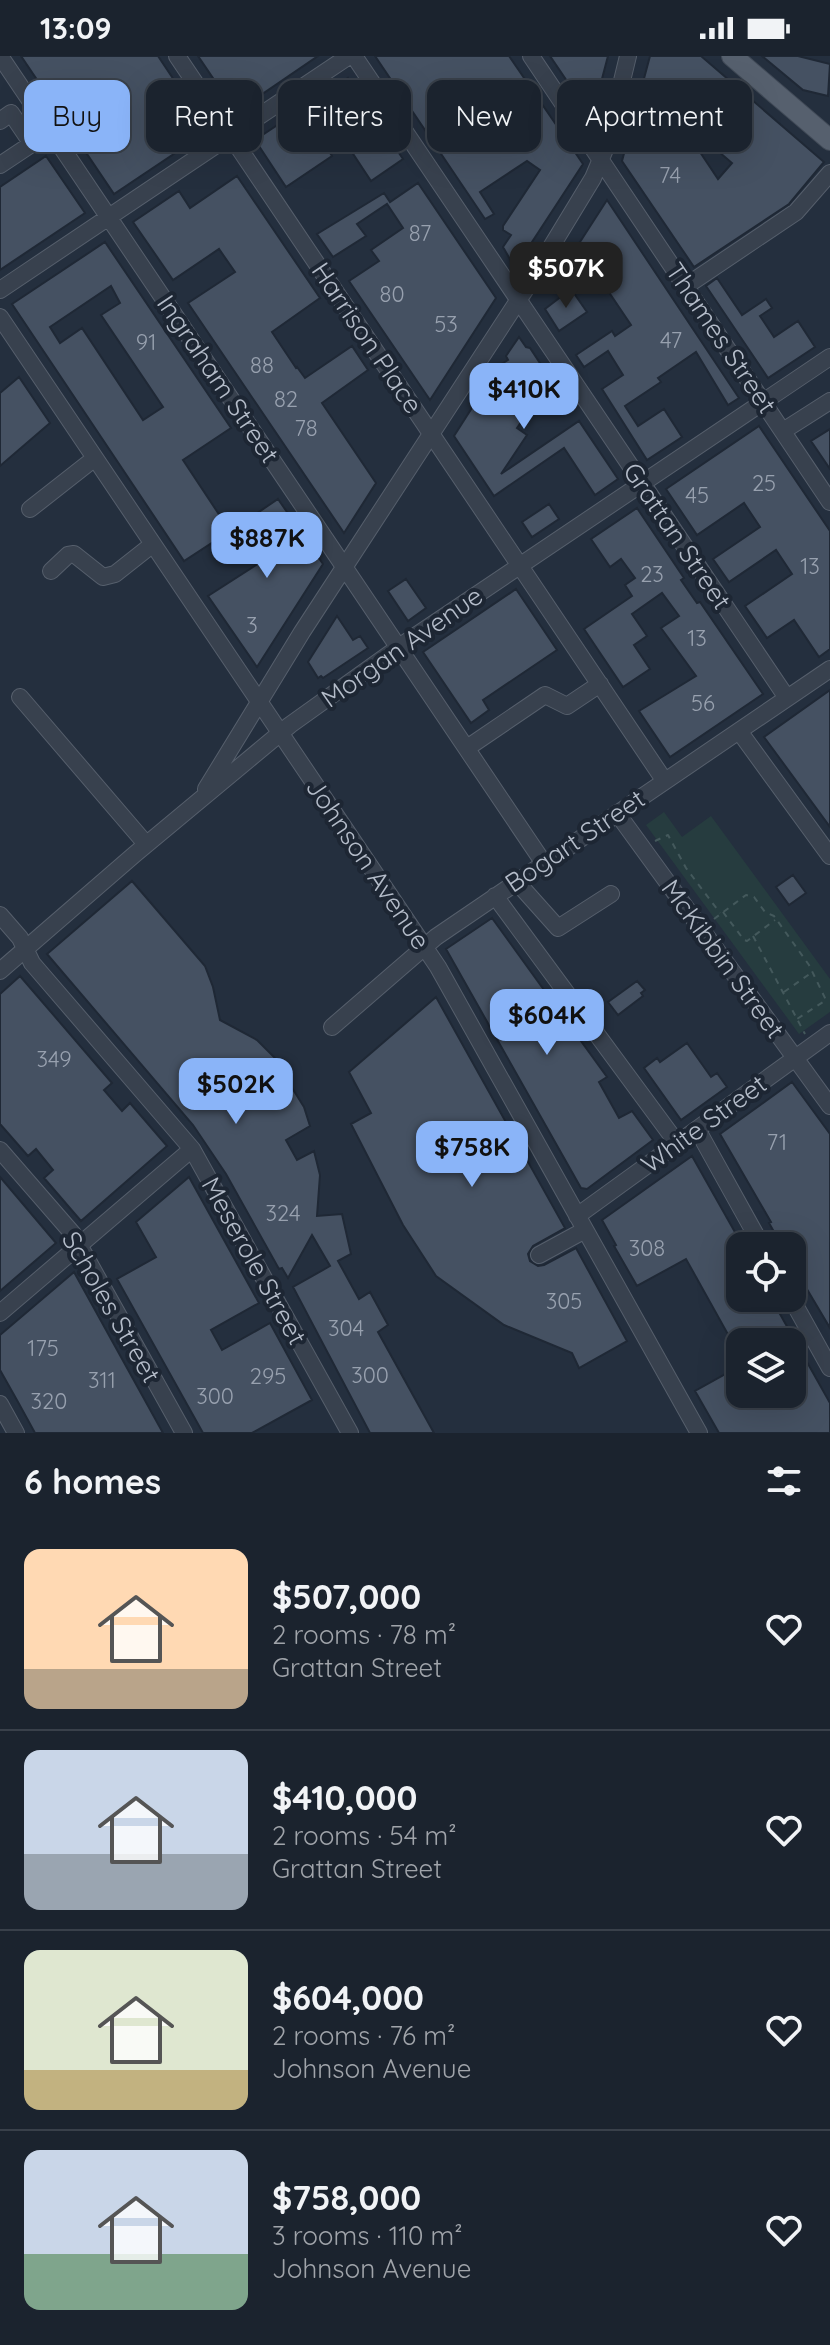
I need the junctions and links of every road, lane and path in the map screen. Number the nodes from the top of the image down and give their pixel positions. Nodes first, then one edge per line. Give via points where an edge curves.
1 (0, 56) edge
2 (177, 56) edge
3 (351, 56) edge
4 (531, 56) edge
5 (628, 56) edge
6 (732, 56) edge
7 (193, 80) edge
8 (24, 91) edge
9 (262, 115) edge
10 (0, 121) edge
11 (24, 132) edge
12 (828, 135) edge
13 (24, 149) edge
14 (65, 152) edge
15 (206, 152) edge
16 (242, 152) edge
17 (601, 161) junction
18 (0, 165) edge
19 (830, 173) edge
20 (109, 217) junction
21 (686, 286) junction
22 (0, 290) edge
23 (518, 300) junction
24 (0, 317) edge
25 (830, 357) edge
26 (830, 401) edge
27 (763, 402) junction
28 (783, 431) junction
29 (432, 433) junction
30 (95, 458) junction
31 (642, 484) junction
32 (830, 502) edge
33 (30, 509) dead end
34 (153, 544) junction
35 (521, 565) junction
36 (344, 567) junction
37 (51, 571) dead end
38 (399, 647) junction
39 (830, 669) edge
40 (600, 684) junction
41 (20, 697) dead end
42 (787, 698) junction
43 (259, 701) junction
44 (739, 731) junction
45 (280, 733) junction
46 (467, 748) junction
47 (664, 780) junction
48 (199, 801) junction
49 (617, 813) junction
50 (651, 842) dead end
51 (146, 844) junction
52 (830, 856) edge
53 (543, 862) junction
54 (516, 881) junction
55 (611, 894) dead end
56 (495, 896) junction
57 (722, 913) junction
58 (0, 915) edge
59 (776, 920) junction
60 (710, 922) dead end
61 (753, 936) junction
62 (425, 947) junction
63 (25, 950) junction
64 (0, 971) edge
65 (812, 972) junction
66 (783, 993) junction
67 (797, 1019) junction
68 (332, 1027) dead end
69 (830, 1033) edge
70 (806, 1034) dead end
71 (795, 1058) junction
72 (830, 1106) edge
73 (697, 1129) junction
74 (677, 1143) junction
75 (192, 1149) junction
76 (0, 1150) edge
77 (581, 1223) junction
78 (754, 1232) edge
79 (79, 1246) junction
80 (539, 1255) dead end
81 (799, 1312) edge
82 (0, 1313) edge
83 (830, 1368) edge
84 (0, 1404) edge
85 (16, 1433) edge
86 (184, 1433) edge
87 (350, 1433) edge
88 (699, 1433) edge

1 - 8 street, Ingraham Street
2 - 7 street, Harrison Place
3 - 9 street
3 - 23 street, Grattan Street
4 - 17 street, Thames Street
5 - 17 street
6 - 12 main road
10 - 11 street via 11,113
13 - 18 street
14 - 20 street, Ingraham Street
15 - 20 street
16 - 29 street, Harrison Place
17 - 21 street, Thames Street
17 - 23 street
19 - 21 street via 796,212
20 - 22 street
20 - 36 street, Ingraham Street
21 - 27 street, Thames Street
23 - 29 street
23 - 31 street, Grattan Street
24 - 30 street, Johnson Avenue
25 - 27 street, Morgan Avenue
26 - 28 street
27 - 28 street, Thames Street
27 - 31 street, Morgan Avenue
28 - 32 street, Thames Street
29 - 35 street, Harrison Place
29 - 36 street
30 - 33 street
30 - 34 street, Johnson Avenue
31 - 35 street, Morgan Avenue
31 - 42 street, Grattan Street
34 - 37 street via 115,574 103,577 74,554
34 - 43 street, Johnson Avenue
35 - 38 street, Morgan Avenue
35 - 40 street, Harrison Place
36 - 38 street, Ingraham Street
36 - 43 street
38 - 45 street, Morgan Avenue
38 - 46 street, Ingraham Street
39 - 42 street, Bogart Street
40 - 46 street via 567,706 545,695
40 - 47 street, Harrison Place
41 - 51 street
42 - 44 street, Bogart Street
43 - 45 street, Johnson Avenue
43 - 48 street
44 - 47 street, Bogart Street
44 - 52 street
45 - 48 street, Morgan Avenue
45 - 62 street, Johnson Avenue
46 - 53 street, Ingraham Street
47 - 49 street, Bogart Street
48 - 51 street, Morgan Avenue
49 - 53 street, Bogart Street
49 - 71 street, McKibbin Street
50 - 57 path via 668,835
51 - 63 street, Morgan Avenue
53 - 54 street, Bogart Street
54 - 55 street via 558,928
54 - 56 street, Bogart Street
56 - 62 street, Bogart Street
56 - 74 street
57 - 59 path via 746,895
57 - 60 path
57 - 61 path via 744,940
58 - 63 street, Meserole Street
59 - 61 path
59 - 65 path
61 - 66 path
62 - 68 street, Bogart Street
62 - 77 street, Johnson Avenue
63 - 64 street, Morgan Avenue
63 - 75 street, Meserole Street
65 - 66 path
65 - 67 path via 826,1000
66 - 67 path
67 - 70 path
69 - 71 street, White Street
71 - 72 street, McKibbin Street
71 - 73 street, White Street
73 - 74 street, White Street
73 - 78 street
74 - 77 street, White Street
75 - 79 street
75 - 87 street, Meserole Street
76 - 79 street, Scholes Street
77 - 80 street, White Street
77 - 88 street, Johnson Avenue
79 - 82 street
79 - 86 street, Scholes Street
81 - 83 street
84 - 85 street

